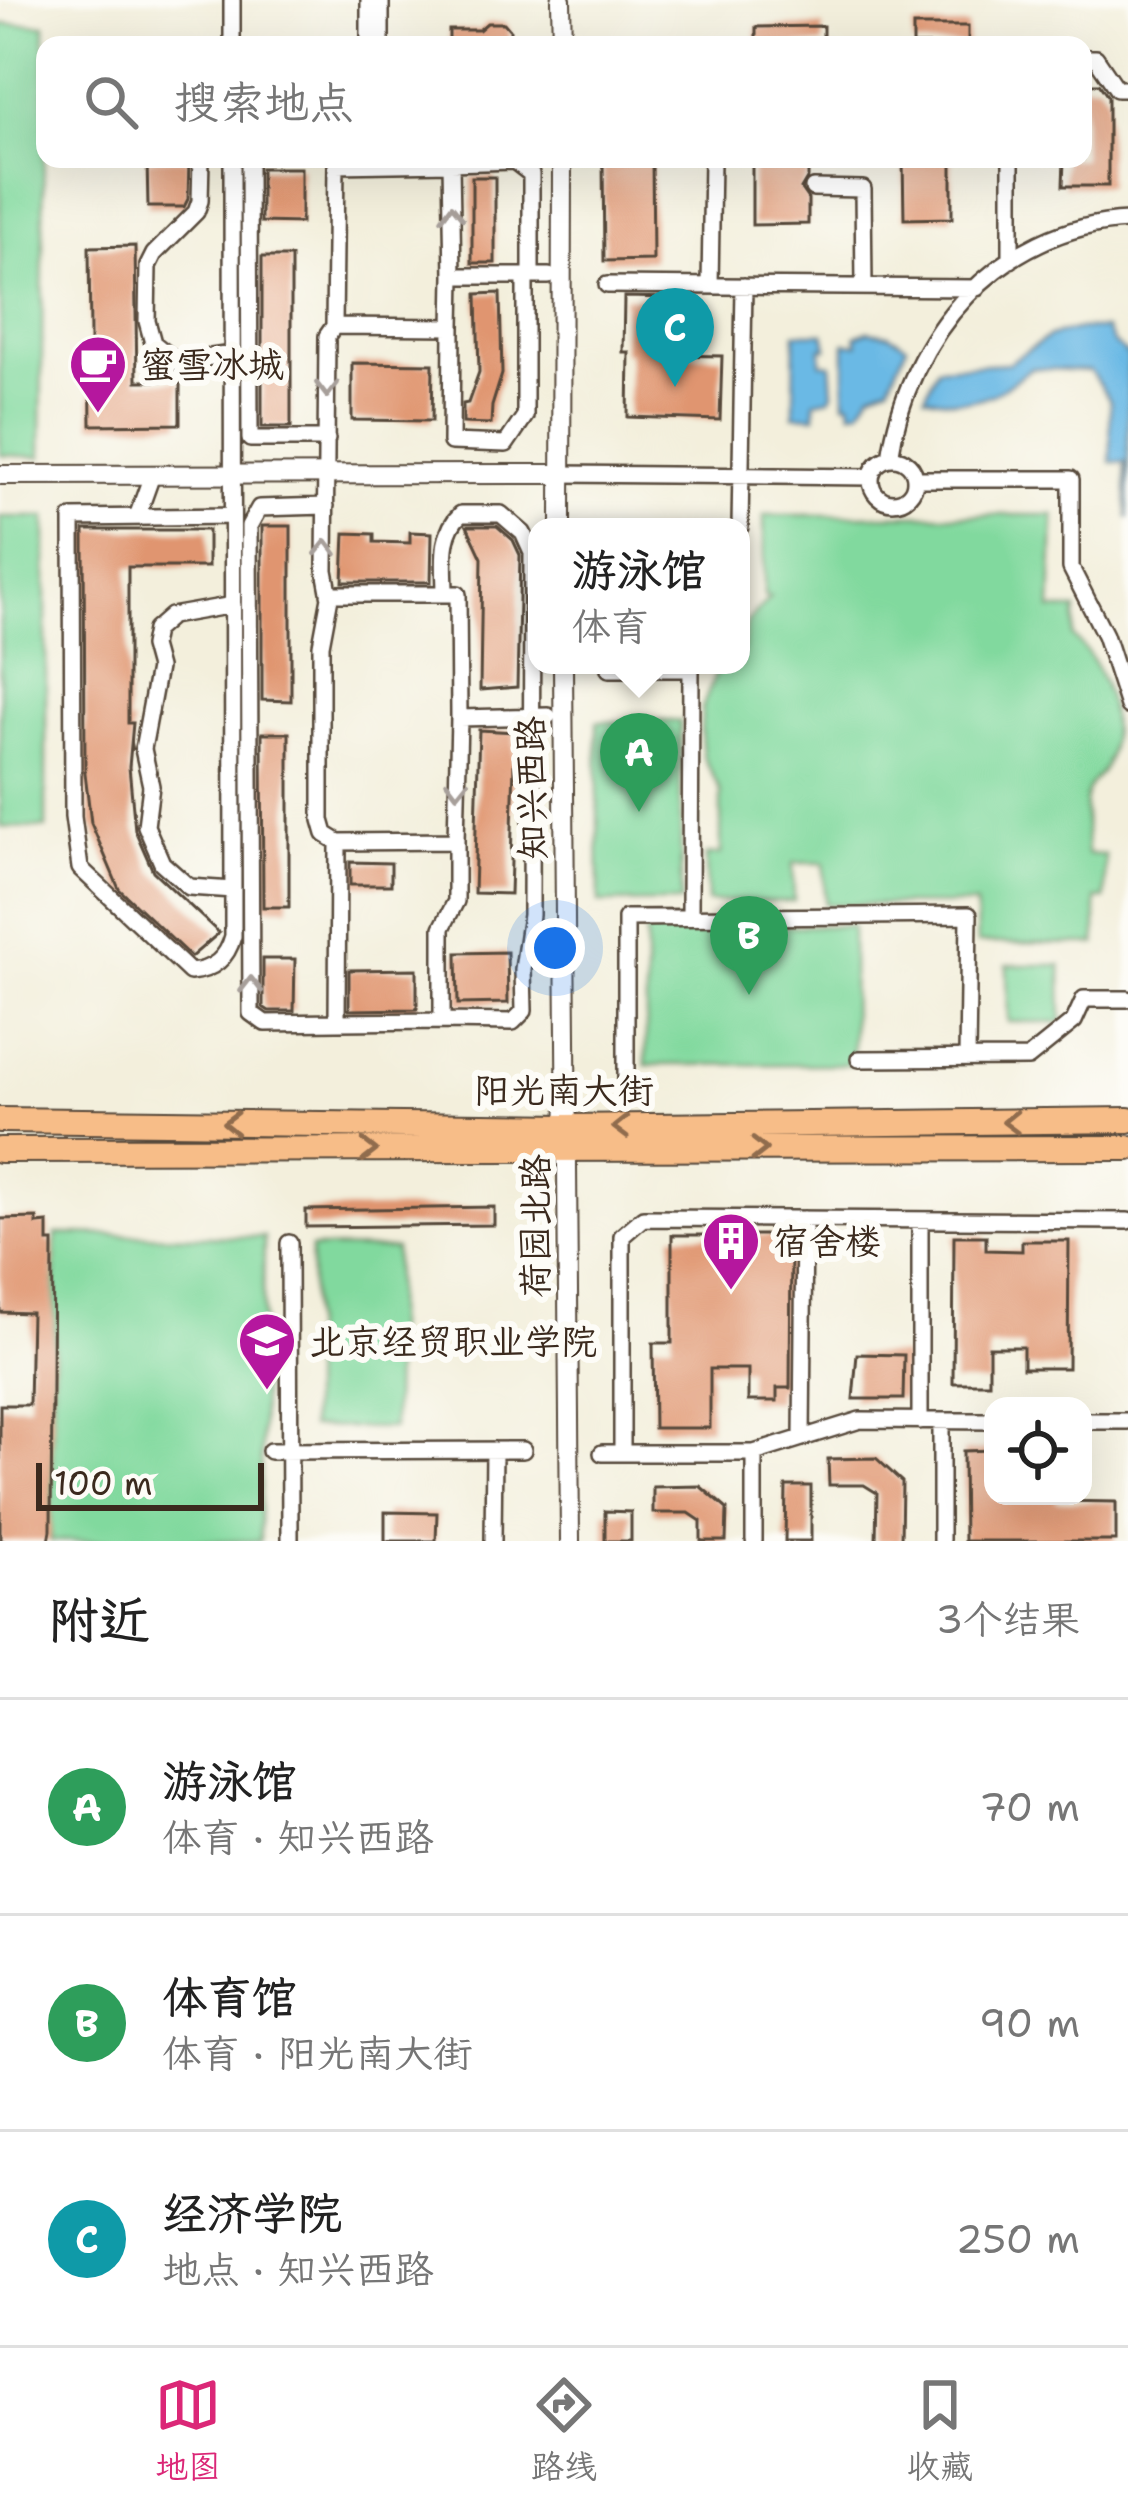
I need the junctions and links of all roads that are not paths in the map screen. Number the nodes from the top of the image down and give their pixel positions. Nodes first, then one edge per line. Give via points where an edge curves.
1 (232, 0) edge
2 (369, 0) edge
3 (381, 0) edge
4 (561, 0) edge
5 (232, 36) edge
6 (369, 36) edge
7 (381, 36) edge
8 (562, 36) edge
9 (1092, 58) edge
10 (1128, 89) edge
11 (200, 168) edge
12 (232, 168) edge
13 (249, 168) edge
14 (336, 168) edge
15 (451, 168) edge
16 (523, 168) edge
17 (562, 168) edge
18 (712, 168) edge
19 (1011, 168) edge
20 (813, 188) dead end
21 (1128, 221) edge
22 (1011, 260) junction
23 (453, 276) junction
24 (535, 276) junction
25 (607, 285) dead end
26 (710, 286) junction
27 (744, 286) junction
28 (863, 287) junction
29 (977, 288) junction
30 (334, 326) junction
31 (452, 327) junction
32 (232, 354) junction
33 (328, 439) junction
34 (890, 458) junction
35 (561, 474) junction
36 (0, 475) edge
37 (152, 475) junction
38 (232, 476) junction
39 (326, 476) junction
40 (741, 477) junction
41 (871, 477) junction
42 (915, 479) junction
43 (326, 506) junction
44 (232, 516) junction
45 (137, 517) junction
46 (561, 518) edge
47 (740, 518) edge
48 (528, 544) edge
49 (329, 594) junction
50 (445, 594) junction
51 (233, 605) junction
52 (538, 674) edge
53 (562, 674) edge
54 (690, 674) edge
55 (1128, 706) edge
56 (540, 717) junction
57 (459, 718) junction
58 (456, 841) junction
59 (338, 842) junction
60 (233, 890) junction
61 (690, 917) junction
62 (1128, 999) edge
63 (442, 1021) junction
64 (337, 1022) junction
65 (968, 1058) junction
66 (860, 1059) dead end
67 (626, 1083) dead end
68 (0, 1120) edge
69 (1128, 1120) edge
70 (567, 1138) junction
71 (1128, 1148) edge
72 (0, 1150) edge
73 (804, 1219) junction
74 (920, 1220) junction
75 (1128, 1221) edge
76 (290, 1243) dead end
77 (920, 1421) junction
78 (941, 1421) junction
79 (984, 1421) edge
80 (1092, 1421) edge
81 (1128, 1421) edge
82 (802, 1438) junction
83 (494, 1450) junction
84 (523, 1450) dead end
85 (270, 1451) dead end
86 (289, 1451) junction
87 (602, 1453) dead end
88 (622, 1453) junction
89 (754, 1453) junction
90 (290, 1541) edge
91 (493, 1541) edge
92 (570, 1541) edge
93 (754, 1541) edge
94 (941, 1541) edge

1 - 5 street
2 - 6 street
3 - 7 street
4 - 8 street
9 - 10 street via 1117,89
11 - 32 street via 196,212 148,266 147,321 153,343 177,362
12 - 32 street
13 - 33 street via 250,439
14 - 30 street
23 -> 15 street
16 - 24 street via 531,174
17 - 35 street
18 - 26 street
19 - 22 street
20 - 28 street via 863,189
21 - 22 street via 1078,229
22 - 29 street
23 - 24 street
23 - 31 street
24 - 31 street via 525,416 506,444 451,442
25 - 26 street
26 - 27 street
27 - 28 street
27 - 40 street
28 - 29 street
29 - 34 street via 923,351
30 - 31 street
30 -> 33 street via 327,336
32 - 38 street
33 - 39 street
34 - 41 street
34 - 42 street via 910,465
35 - 39 street
35 - 40 street
35 - 46 street
36 - 37 street
37 - 38 street
37 - 45 street
38 - 39 street
38 - 44 street
39 - 43 street
40 - 41 street
40 - 47 street
41 - 42 street via 879,497 892,502 911,493
42 - 55 street via 1071,479 1071,568
49 -> 43 street
64 -> 43 street via 265,1023 251,1013 249,526 259,508
44 - 45 street
44 - 51 street
45 - 60 street via 72,518 80,868 190,972 206,971 230,950
48 - 50 street via 501,514 461,514 446,538
49 - 50 street
49 - 59 street via 321,645 321,820
50 - 57 street via 458,594
51 - 60 street
51 - 60 street via 171,616 155,630 158,668 143,749 151,786 146,826 162,862 189,887
52 - 56 street
53 - 70 street, 知兴西路
54 - 61 street
56 - 57 street
56 - 63 street via 524,1011 513,1022
57 -> 58 street
58 - 59 street
58 - 63 street via 456,901 442,928
59 - 64 street
61 - 65 street via 969,915
61 - 67 street via 626,918
62 - 65 street via 1084,999 1074,1021 1028,1058
63 - 64 street
65 - 66 street
70 -> 68 main road, 阳光南大街
69 -> 70 main road, 阳光南大街
70 -> 71 main road, 阳光南大街
72 -> 70 main road, 阳光南大街
70 - 92 street, 荷园北路
73 - 74 street
73 - 82 street
73 - 88 street via 643,1218 622,1236
74 - 75 street
74 - 77 street
76 - 86 street
77 - 78 street
77 - 82 street via 860,1420
78 - 79 street
78 - 94 street
80 - 81 street
82 - 89 street
83 - 84 street
83 - 86 street
83 - 91 street
85 - 86 street
86 - 90 street
87 - 88 street
88 - 89 street
89 - 93 street

